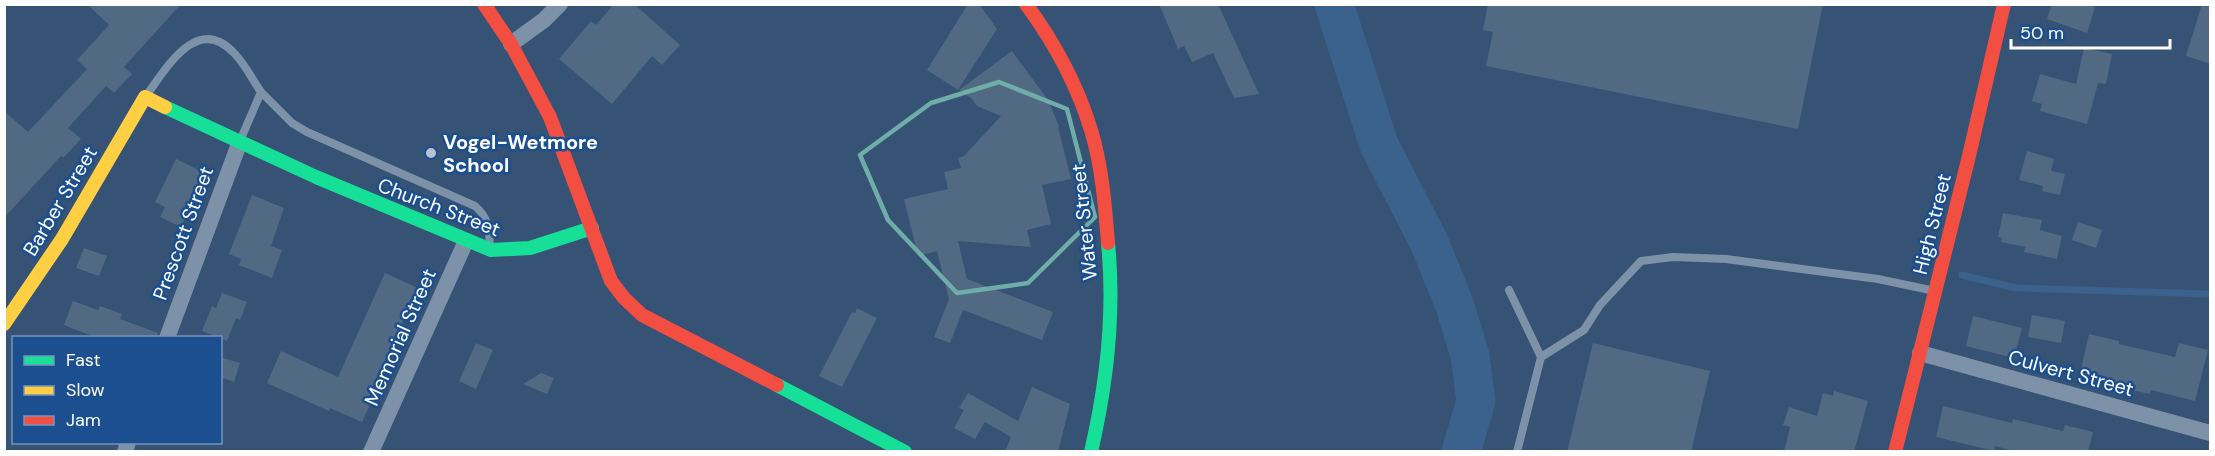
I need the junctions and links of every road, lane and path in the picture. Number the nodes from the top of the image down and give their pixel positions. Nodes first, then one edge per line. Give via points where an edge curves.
1 (484, 4) edge
2 (560, 4) edge
3 (1026, 4) edge
4 (2004, 4) edge
5 (511, 44) junction
6 (261, 92) junction
7 (145, 97) junction
8 (239, 144) junction
9 (592, 228) junction
10 (466, 241) junction
11 (490, 250) junction
12 (1509, 291) dead end
13 (1935, 291) junction
14 (4, 324) edge
15 (168, 336) edge
16 (1920, 353) junction
17 (1540, 357) junction
18 (2211, 433) edge
19 (371, 452) edge
20 (905, 452) edge
21 (1091, 452) edge
22 (1517, 452) edge
23 (1894, 452) edge

1 - 5 street
2 - 5 street
3 - 21 street, Water Street via 1042,26 1082,104 1098,161 1107,220 1111,263 1108,364
4 - 13 street, High Street
5 - 9 street via 550,117
6 - 7 lane via 234,53 219,41 204,39 178,53
6 - 8 lane
6 - 11 lane via 292,123 307,132 475,206 488,221
7 - 8 street, Church Street
7 - 14 street, Barber Street via 62,239
8 - 10 street, Church Street
8 - 15 street, Prescott Street
9 - 11 street, Church Street via 530,249
9 - 20 street via 611,281 642,315
10 - 11 street, Church Street
10 - 19 street, Memorial Street
12 - 17 lane
13 - 16 street, High Street
13 - 17 lane via 1878,279 1726,259 1673,257 1641,261 1600,305 1584,330
16 - 18 street, Culvert Street
16 - 23 street, High Street
17 - 22 lane

